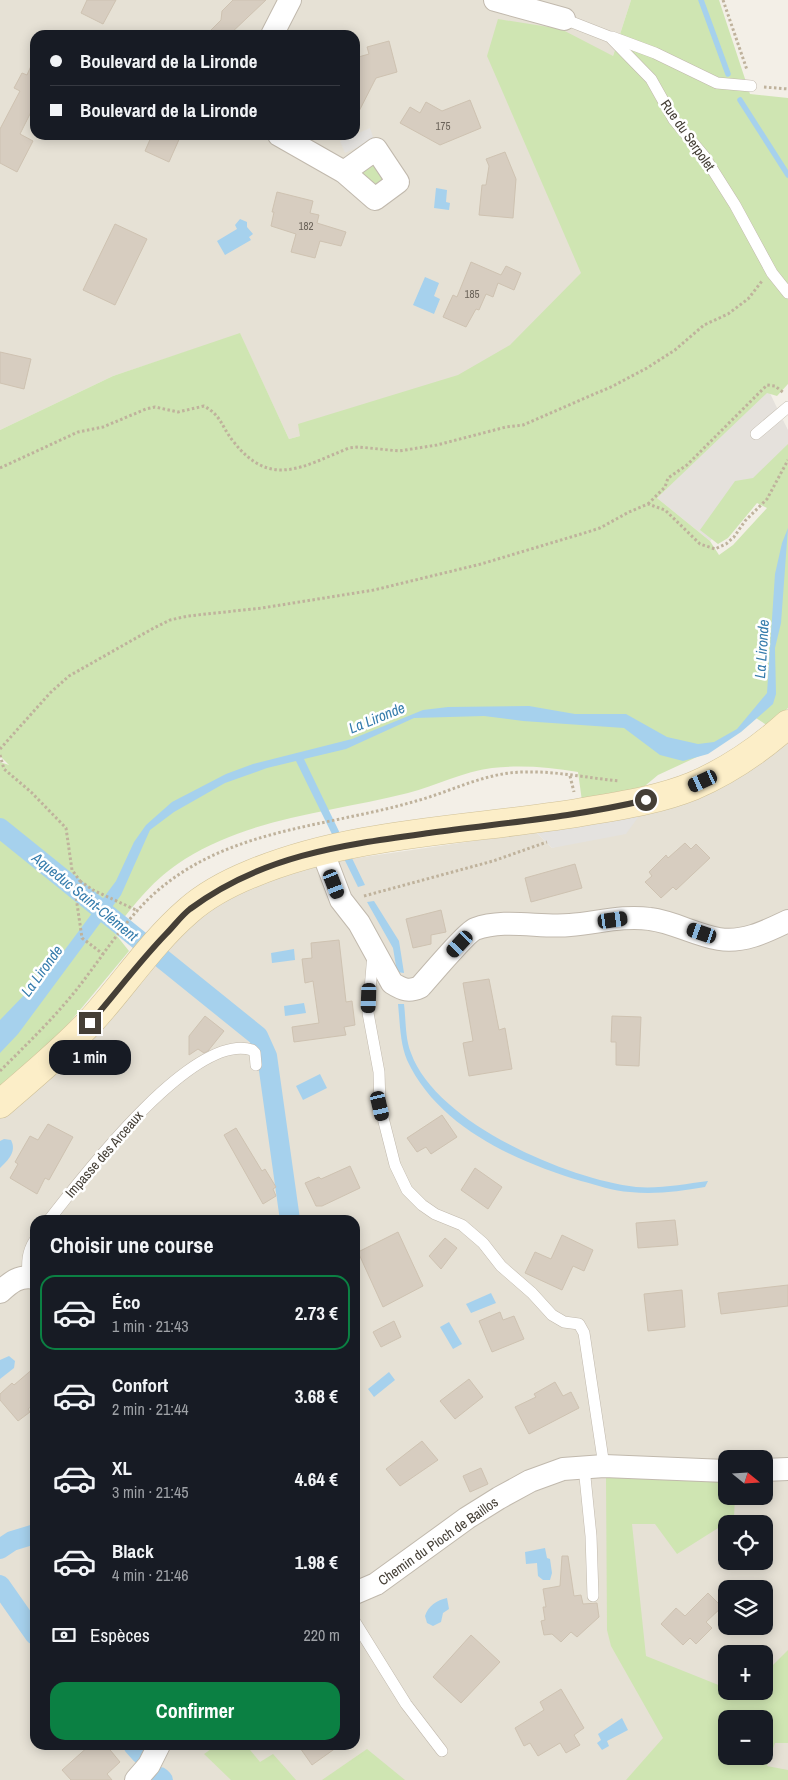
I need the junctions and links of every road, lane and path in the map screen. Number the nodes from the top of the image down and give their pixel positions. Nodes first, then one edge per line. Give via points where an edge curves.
1 (290, 0) edge
2 (495, 0) edge
3 (723, 0) edge
4 (564, 19) joint
5 (275, 30) edge
6 (610, 37) junction
7 (751, 86) junction
8 (788, 90) edge
9 (288, 140) edge
10 (344, 172) dead end
11 (772, 273) junction
12 (788, 293) edge
13 (788, 396) edge
14 (788, 408) edge
15 (756, 434) dead end
16 (788, 460) edge
17 (0, 468) edge
18 (648, 504) junction
19 (788, 724) edge
20 (0, 749) edge
21 (0, 754) edge
22 (556, 816) junction
23 (322, 850) junction
24 (80, 881) junction
25 (341, 900) junction
26 (138, 911) dead end
27 (788, 921) edge
28 (374, 947) junction
29 (103, 954) dead end
30 (256, 1066) dead end
31 (0, 1104) edge
32 (53, 1215) edge
33 (30, 1251) edge
34 (30, 1272) edge
35 (30, 1278) edge
36 (0, 1292) edge
37 (594, 1466) junction
38 (788, 1469) edge
39 (773, 1470) edge
40 (718, 1471) edge
41 (360, 1591) edge
42 (593, 1596) dead end
43 (360, 1630) edge
44 (157, 1750) edge
45 (442, 1751) dead end
46 (136, 1780) edge

1 - 5 street
2 - 4 street, Rue du Serpolet
3 - 7 path
4 - 6 lane, Rue du Serpolet
6 - 7 lane via 631,42 717,83
6 - 11 lane, Rue du Serpolet via 651,79 674,120 704,156
7 - 8 path
9 - 10 street
11 - 12 lane, Rue du Serpolet
11 - 17 path via 728,314 704,325 647,368 523,426 399,451 349,448 281,472 258,466 233,441 216,412 204,406 178,412 155,407 103,427 78,432
13 - 18 path via 775,386 767,385 687,465 668,478 665,487
14 - 15 lane
16 - 18 path via 767,499 726,544 715,549 700,544 664,510
18 - 20 path via 581,534 481,564 374,590 170,620 70,676 50,693
19 - 22 street via 762,748 692,786 619,806
21 - 24 path via 4,769 66,828 72,870
22 - 23 street
22 - 25 path via 557,837 534,847 493,861
23 - 25 street
23 - 31 street via 299,855 248,876 211,894 188,911 90,1023
24 - 26 path
24 - 29 path via 75,890 82,938
25 - 28 street
27 - 28 street via 744,939 720,939 668,921 648,918 568,926 474,929 420,987 411,991 392,983
28 - 37 lane via 368,1013 379,1072 380,1106 395,1166 407,1190 422,1205 462,1225 552,1315 564,1322 579,1324 584,1333
30 - 32 lane, Impasse des Arceaux via 252,1050 233,1049 206,1060 169,1086 112,1141
33 - 34 lane via 27,1262
35 - 36 street via 12,1281
37 - 40 street, Chemin du Pioch de Baillos
37 - 41 street, Chemin du Pioch de Baillos via 563,1469 522,1486 467,1518 376,1584
37 - 42 lane
38 - 39 street
43 - 45 lane via 406,1704
44 - 46 street

